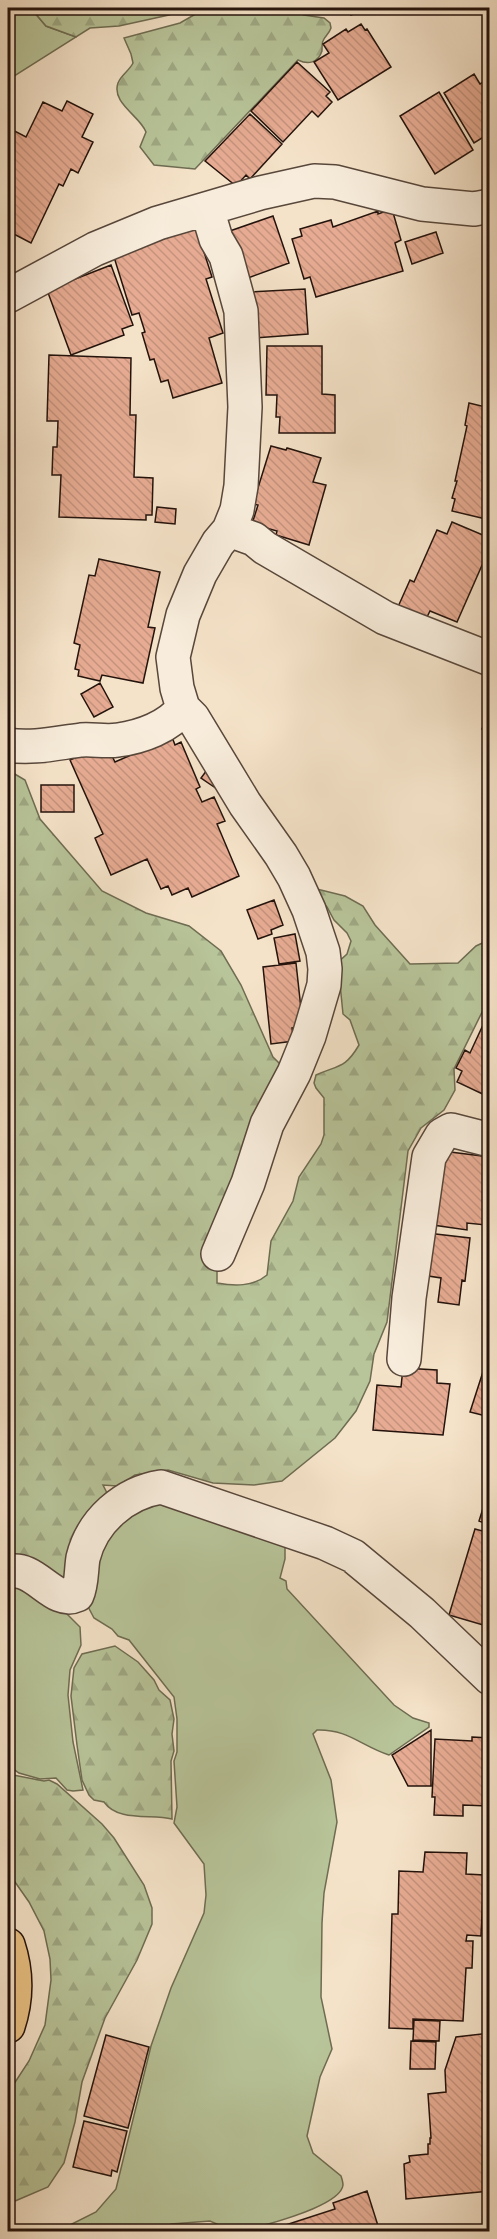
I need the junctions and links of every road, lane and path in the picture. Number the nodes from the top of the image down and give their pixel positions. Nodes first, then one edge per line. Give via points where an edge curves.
1 (489, 206) edge
2 (207, 209) junction
3 (8, 296) edge
4 (229, 530) junction
5 (489, 659) edge
6 (183, 708) junction
7 (102, 740) junction
8 (8, 745) edge
9 (8, 763) edge
10 (489, 1140) edge
11 (218, 1254) dead end
12 (404, 1359) dead end
13 (8, 1572) edge
14 (489, 1678) edge
15 (8, 1945) edge
16 (8, 2026) edge

1 - 2 street via 474,209 422,204 335,182 314,181
2 - 3 street via 158,223 95,249
2 - 4 street via 226,256 241,311 245,407 241,486
4 - 5 street via 254,539 385,618
4 - 6 street via 200,574 183,615 173,657
6 - 7 street via 175,718 142,734 117,741
6 - 11 street via 294,877 309,910 325,969 324,985 305,1045 267,1124 248,1183
7 - 8 street via 48,746
7 - 9 street via 69,757
10 - 12 street via 451,1130 442,1135 429,1157
13 - 14 street via 28,1573 69,1597 77,1594 84,1556 101,1521 120,1502 161,1487 353,1556 422,1613
15 - 16 main road via 15,1978 15,2000

